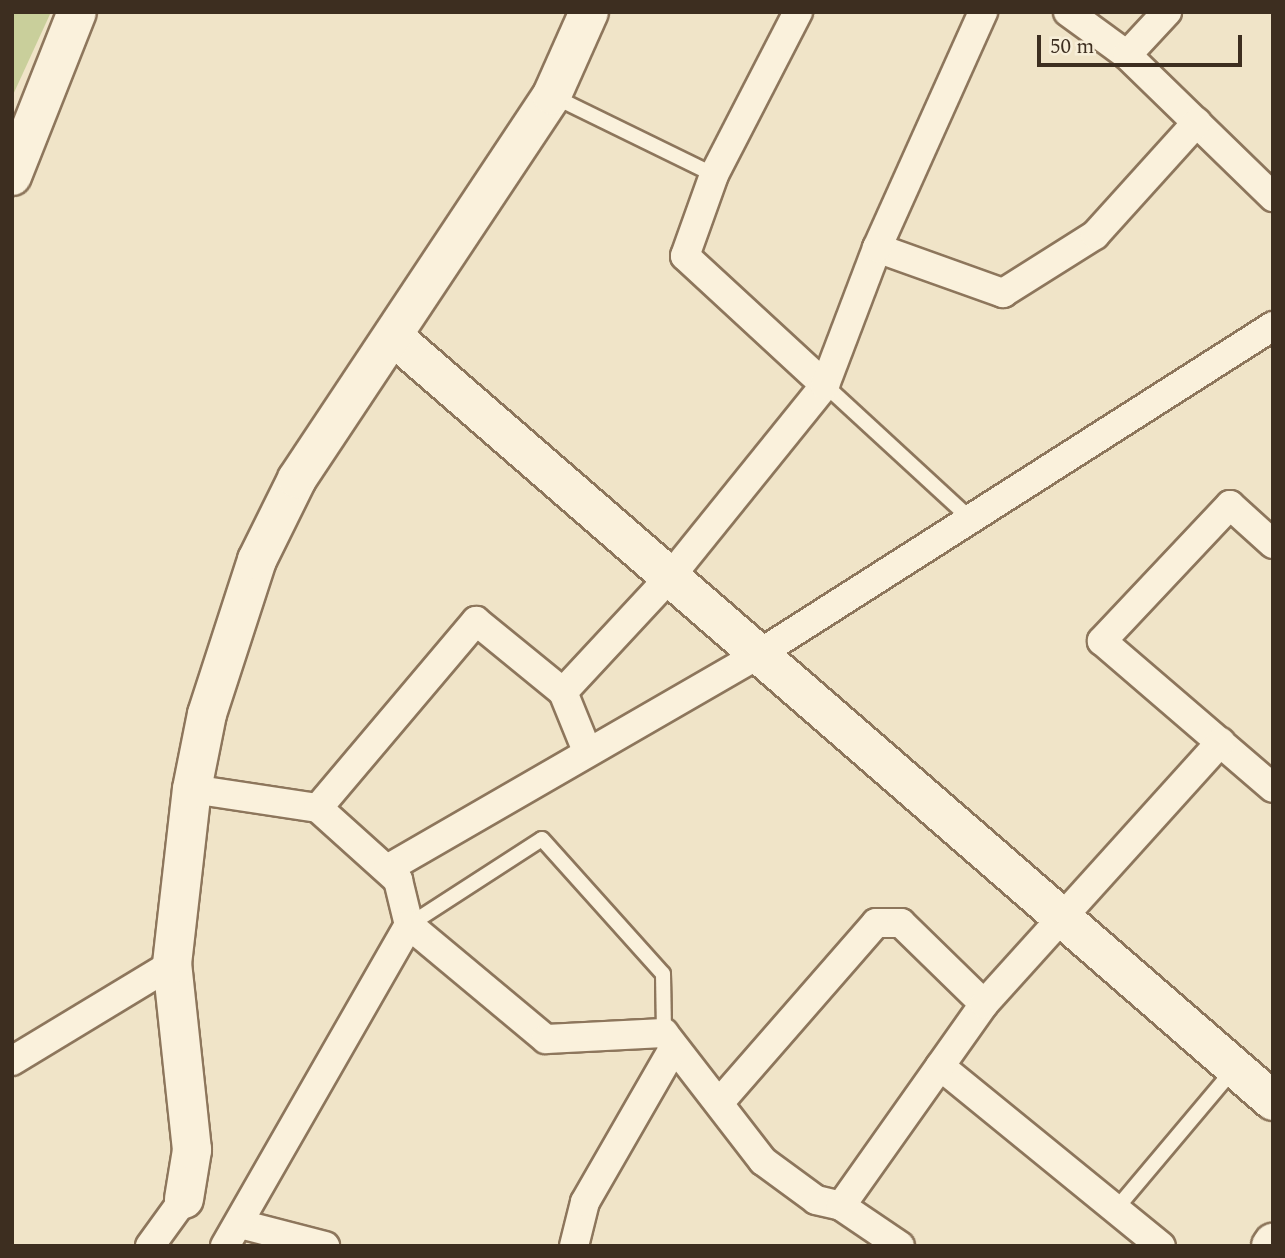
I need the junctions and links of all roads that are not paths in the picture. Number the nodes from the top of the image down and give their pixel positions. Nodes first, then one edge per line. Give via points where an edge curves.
1 (77, 12) edge
2 (589, 12) edge
3 (798, 12) edge
4 (984, 12) edge
5 (1068, 12) edge
6 (1167, 12) edge
7 (1127, 55) junction
8 (552, 95) junction
9 (1197, 122) junction
10 (715, 175) junction
11 (12, 176) edge
12 (1273, 197) edge
13 (877, 248) junction
14 (1273, 326) edge
15 (395, 338) junction
16 (825, 385) junction
17 (973, 521) junction
18 (1273, 544) edge
19 (670, 577) junction
20 (760, 654) junction
21 (563, 692) junction
22 (1221, 742) junction
23 (587, 751) junction
24 (1273, 788) edge
25 (192, 789) junction
26 (318, 807) junction
27 (387, 869) junction
28 (1062, 918) junction
29 (409, 925) junction
30 (172, 964) junction
31 (984, 1004) junction
32 (668, 1042) junction
33 (12, 1061) edge
34 (940, 1066) junction
35 (1235, 1068) junction
36 (1273, 1101) edge
37 (719, 1103) junction
38 (184, 1199) joint
39 (841, 1206) junction
40 (1116, 1209) junction
41 (233, 1235) edge
42 (869, 1236) edge
43 (289, 1243) edge
44 (150, 1246) edge
45 (325, 1246) edge
46 (574, 1246) edge
47 (900, 1246) edge
48 (1161, 1246) edge

1 - 11 street
2 - 8 street
3 - 10 street
4 - 13 street
5 - 7 street
6 - 7 street
7 - 9 street
8 - 10 lane
8 - 15 street
9 - 12 street
9 - 13 street via 1095,235 1003,293
10 - 16 street via 685,256
13 - 16 street
14 - 17 street
15 - 19 street
15 - 25 street via 297,479 257,559 207,714
16 - 17 lane
16 - 19 street
17 - 20 street
18 - 22 street via 1230,505 1102,641
19 - 20 street
19 - 21 street
20 - 23 street
20 - 28 street
21 - 23 street
21 - 26 street via 476,621
22 - 24 street
22 - 28 street
23 - 27 street
25 - 26 street
25 - 30 street
26 - 27 street
27 - 29 street via 398,880
28 - 31 street
28 - 35 street
29 - 32 street via 546,1039
29 - 32 lane via 542,839 663,974
29 - 41 street
30 - 33 street
30 - 38 street via 192,1150
31 - 34 street
31 - 37 street via 901,923 876,923
32 - 37 street
32 - 46 street via 584,1202
34 - 39 street
34 - 40 street
35 - 36 street
35 - 40 lane
37 - 39 street via 763,1161 816,1200
38 - 44 street
39 - 42 street
40 - 48 street
41 - 43 street
42 - 47 street
43 - 45 street

